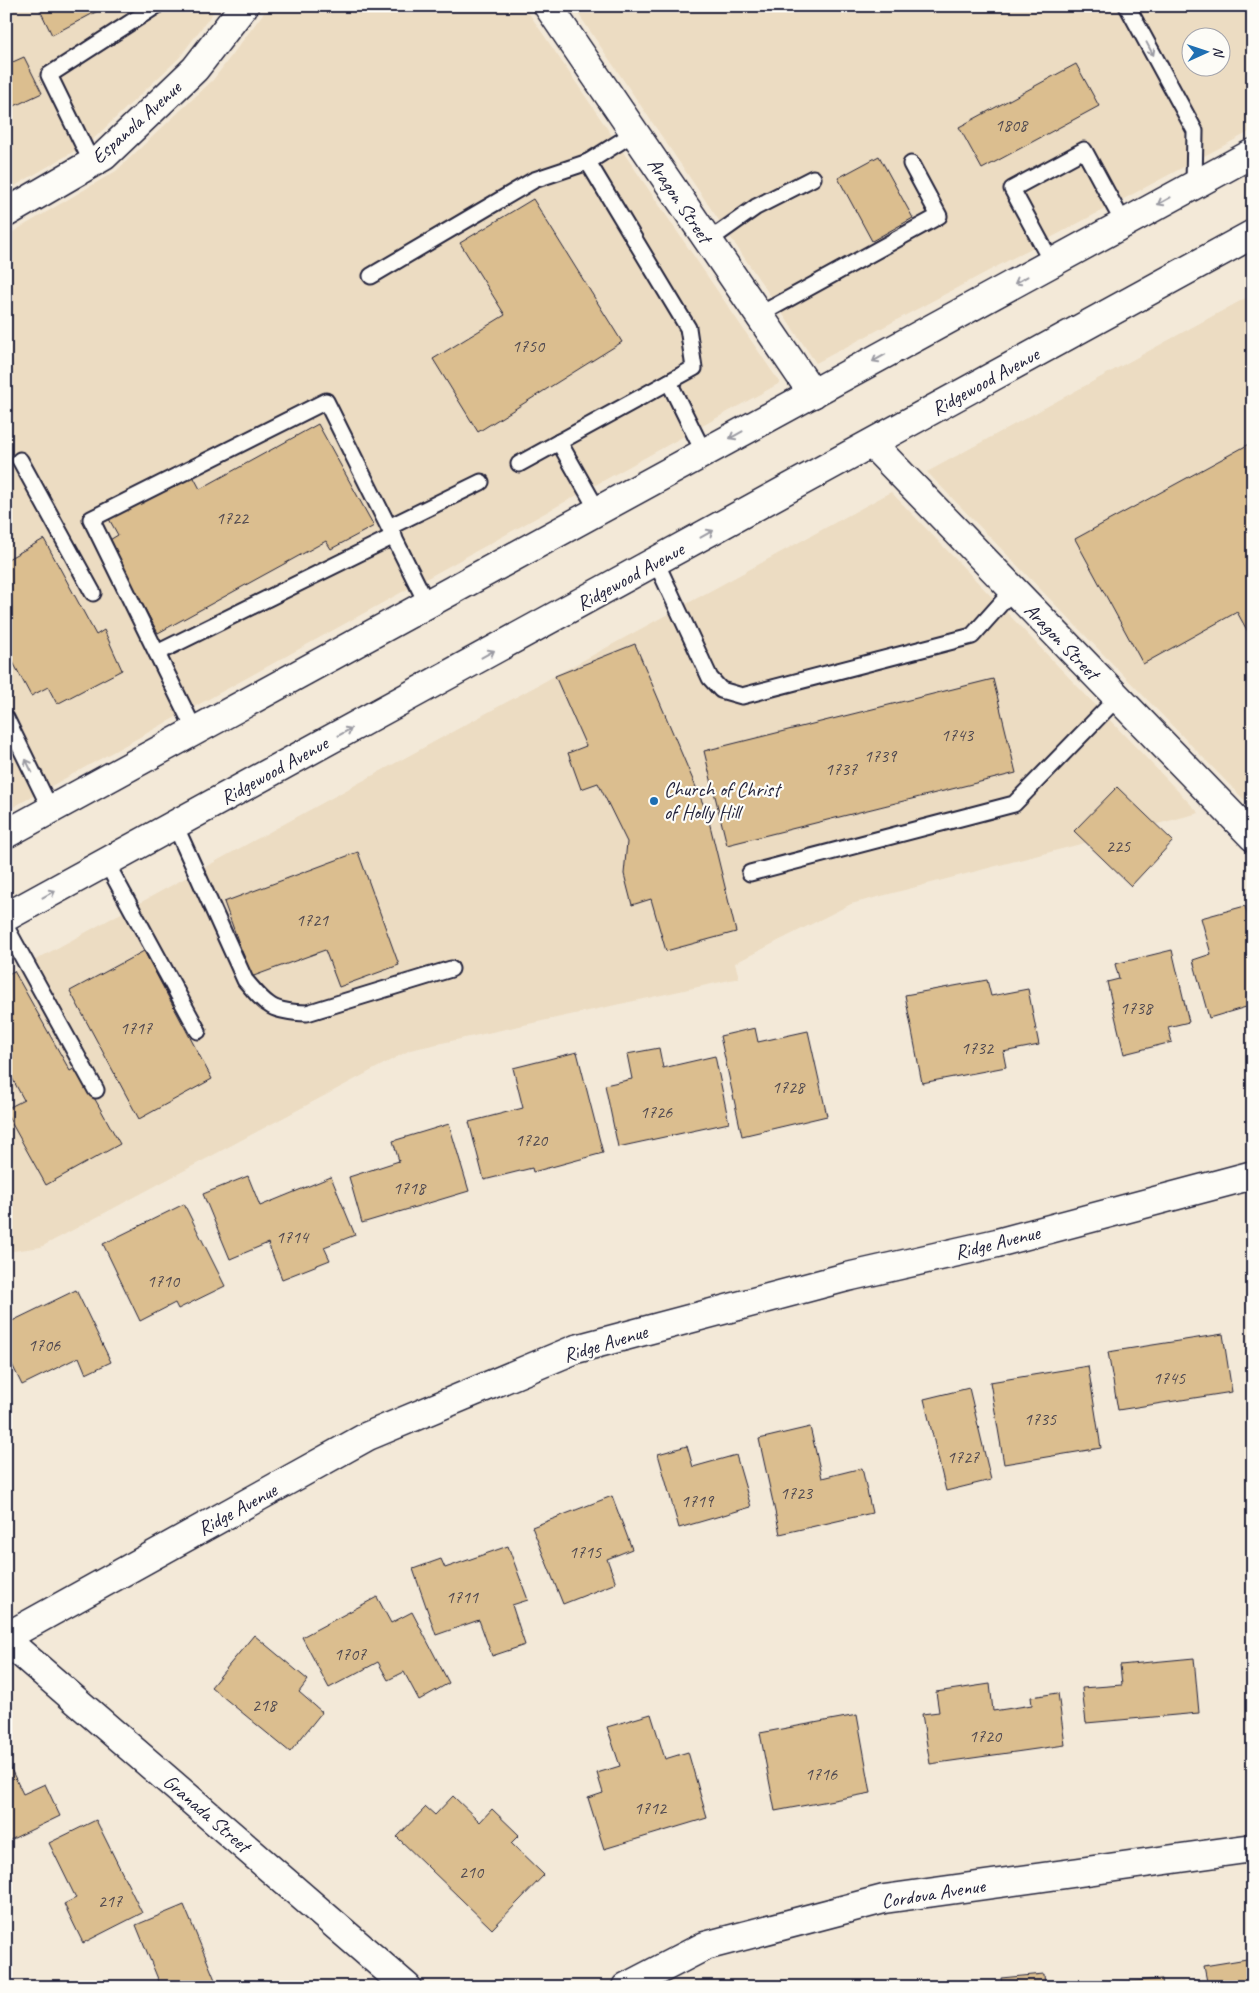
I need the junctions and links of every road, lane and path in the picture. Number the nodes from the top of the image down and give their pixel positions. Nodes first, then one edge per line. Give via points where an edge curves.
1 (156, 6) edge
2 (244, 6) edge
3 (548, 6) edge
4 (1127, 6) edge
5 (634, 132) junction
6 (1253, 153) edge
7 (588, 162) junction
8 (92, 163) junction
9 (911, 164) dead end
10 (813, 178) dead end
11 (1194, 185) junction
12 (6, 213) edge
13 (1124, 224) junction
14 (1253, 234) edge
15 (708, 241) junction
16 (1052, 263) junction
17 (371, 276) dead end
18 (759, 315) junction
19 (669, 382) junction
20 (813, 394) junction
21 (559, 442) junction
22 (872, 444) junction
23 (704, 453) junction
24 (20, 460) dead end
25 (518, 464) dead end
26 (481, 482) dead end
27 (598, 511) junction
28 (391, 532) junction
29 (656, 562) junction
30 (1013, 590) junction
31 (93, 593) dead end
32 (427, 604) junction
33 (157, 653) junction
34 (1116, 698) junction
35 (6, 718) edge
36 (195, 731) junction
37 (51, 810) junction
38 (175, 825) junction
39 (6, 834) edge
40 (1253, 837) edge
41 (106, 862) junction
42 (750, 873) dead end
43 (6, 917) edge
44 (6, 927) edge
45 (452, 969) dead end
46 (198, 1031) dead end
47 (96, 1090) dead end
48 (1253, 1175) edge
49 (6, 1639) edge
50 (1253, 1848) edge
51 (408, 1987) edge
52 (626, 1987) edge

1 - 8 lane via 48,75
2 - 8 street, Espanola Avenue via 195,69 104,156
3 - 5 street, Aragon Street
4 -> 11 lane via 1195,131
5 - 7 lane
5 - 15 street, Aragon Street
6 - 11 street
7 - 17 lane via 534,180
7 - 19 lane via 688,328 694,368
8 - 12 street, Espanola Avenue
9 - 18 lane via 939,216
10 - 15 lane via 756,207
11 -> 13 street
13 - 16 street
13 - 16 lane via 1084,150 1028,180 1012,189
14 - 22 street, Ridgewood Avenue
15 - 18 street, Aragon Street
16 -> 20 street
18 - 20 street, Aragon Street
19 - 21 lane
19 - 23 lane
20 -> 23 street
21 - 25 lane
21 - 27 lane
29 -> 22 street, Ridgewood Avenue
22 - 30 street, Aragon Street
23 - 27 street
24 - 31 lane
26 - 28 lane
27 - 32 street
28 - 32 lane
28 - 33 lane
28 - 33 lane via 326,401 91,518
29 - 30 lane via 710,678 721,690 742,696 972,636
38 -> 29 street, Ridgewood Avenue
30 - 34 street, Aragon Street
32 - 36 street
33 - 36 lane
34 - 40 street, Aragon Street
34 - 42 lane via 1014,804
37 -> 35 lane
36 - 37 street
37 - 39 street
38 - 41 street, Ridgewood Avenue
38 - 45 lane via 245,980 263,1001 282,1012 307,1013
43 -> 41 street, Ridgewood Avenue
41 - 46 lane
44 - 47 lane
48 - 49 street, Ridge Avenue via 998,1243 847,1276 576,1349 368,1436
49 - 51 street, Granada Street
50 - 52 street, Cordova Avenue via 884,1899 705,1946

